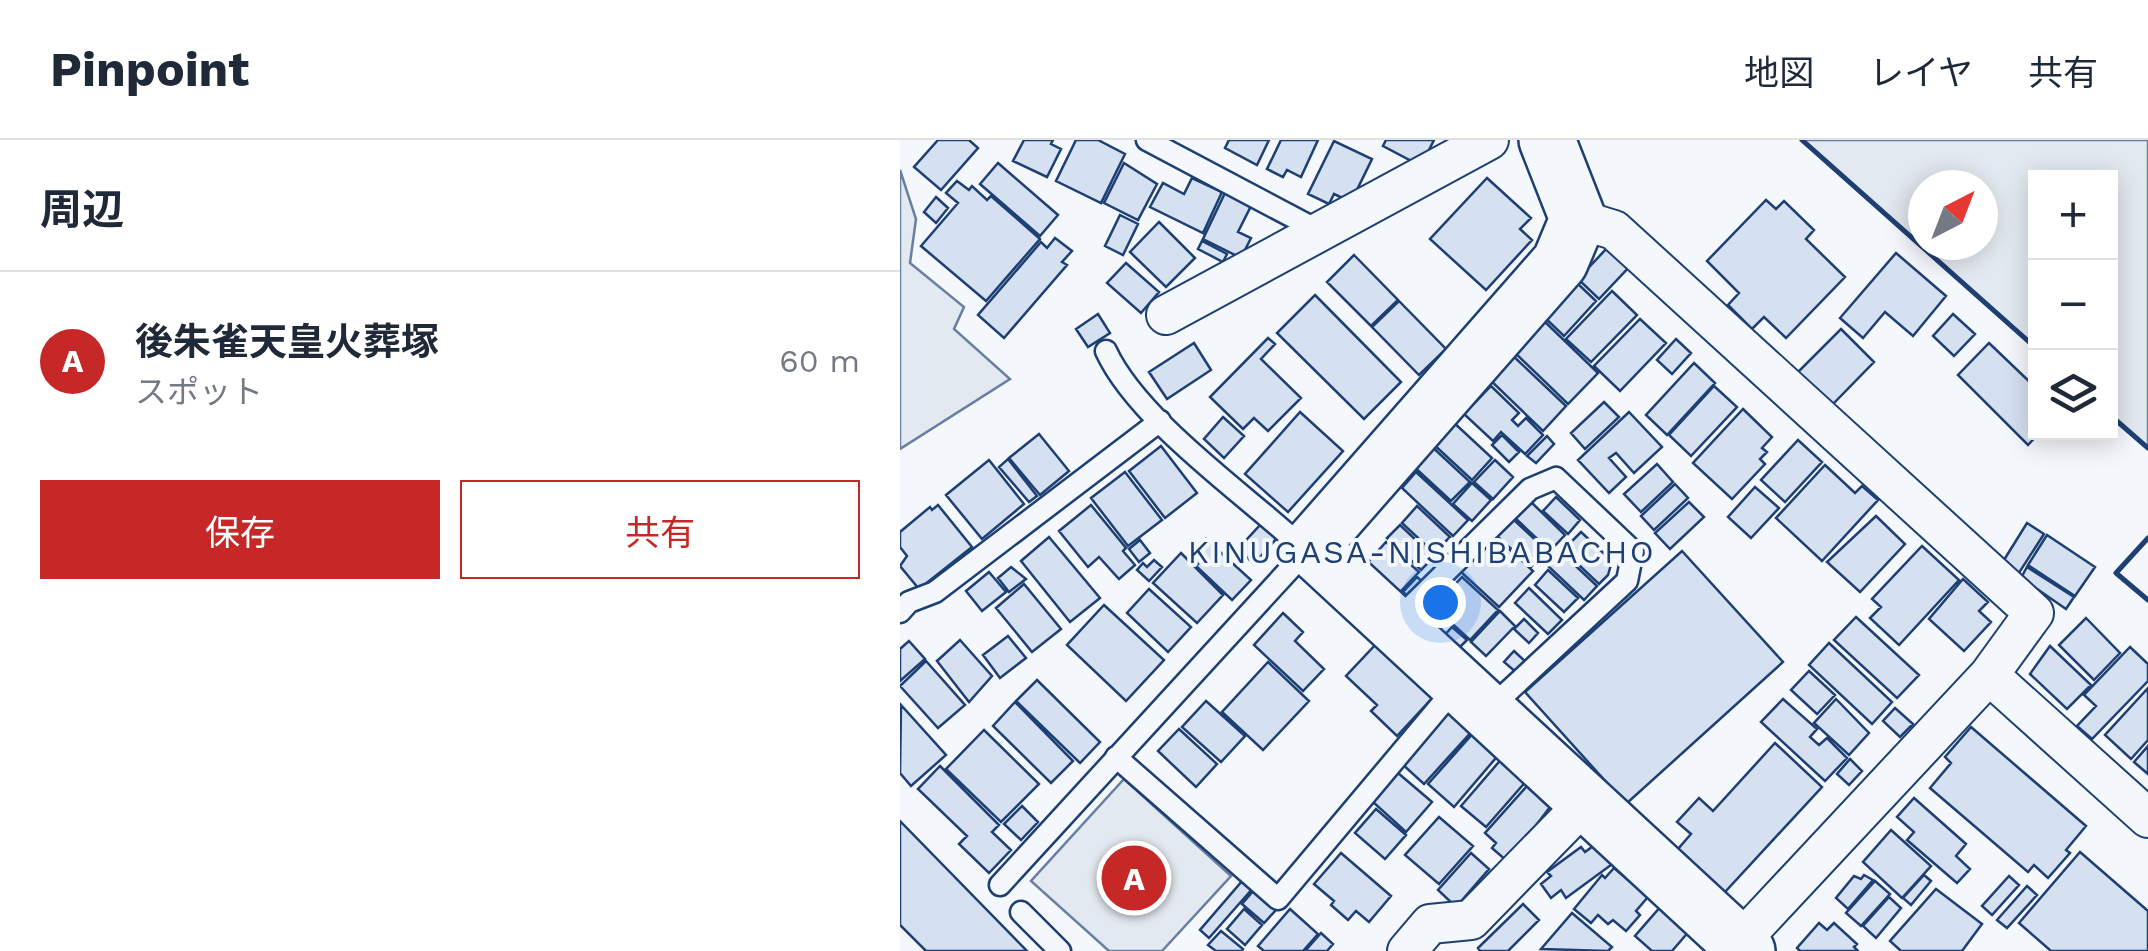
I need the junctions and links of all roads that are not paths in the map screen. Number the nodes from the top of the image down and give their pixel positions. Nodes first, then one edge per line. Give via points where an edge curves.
1 (1147, 140) edge
2 (1489, 140) edge
3 (1547, 140) edge
4 (1578, 219) junction
5 (1321, 232) junction
6 (1166, 314) dead end
7 (1106, 351) dead end
8 (1160, 422) junction
9 (1310, 547) junction
10 (900, 612) edge
11 (1393, 624) junction
12 (1988, 676) junction
13 (1473, 698) junction
14 (1116, 756) junction
15 (1586, 802) junction
16 (2148, 818) edge
17 (1000, 885) dead end
18 (1022, 912) dead end
19 (1739, 948) edge
20 (1060, 951) edge
21 (1407, 951) edge

1 - 5 lane
2 - 5 street
3 - 4 street
4 - 9 street via 1560,262
4 - 12 street via 1614,230 2034,613
5 - 6 street
7 - 8 lane
8 - 9 lane
8 - 10 lane
9 - 11 street
9 - 14 lane
11 - 13 street
11 - 13 lane via 1530,490 1556,478 1633,552 1627,581
12 - 16 street
12 - 19 street
13 - 14 lane via 1278,899
13 - 15 street
14 - 17 lane
15 - 19 street
15 - 21 street via 1471,920 1430,924
18 - 20 lane

